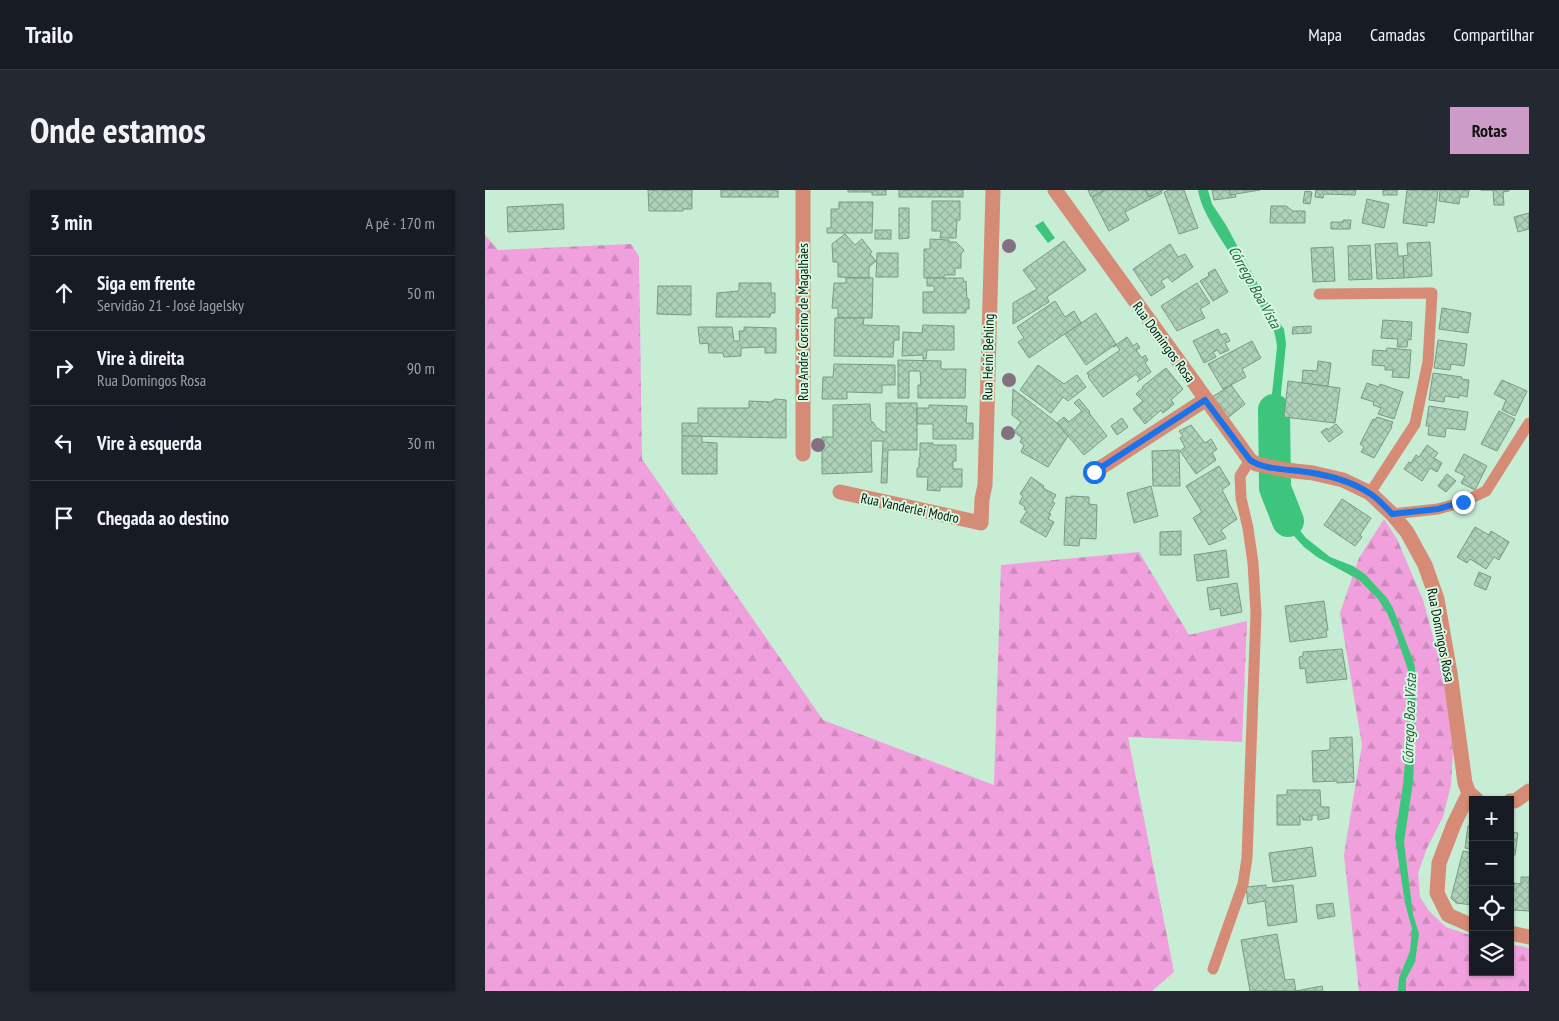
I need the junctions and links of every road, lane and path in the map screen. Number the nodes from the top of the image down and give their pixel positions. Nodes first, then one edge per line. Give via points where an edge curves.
1 (803, 190) edge
2 (993, 190) edge
3 (1055, 190) edge
4 (1319, 294) dead end
5 (1205, 400) junction
6 (1529, 423) edge
7 (803, 454) dead end
8 (1253, 462) junction
9 (1094, 472) dead end
10 (840, 492) dead end
11 (1370, 493) junction
12 (1392, 514) junction
13 (981, 523) joint
14 (1529, 792) edge
15 (1473, 796) edge
16 (1514, 801) edge
17 (1469, 802) edge
18 (1469, 924) edge
19 (1514, 934) edge
20 (1529, 937) edge
21 (1213, 969) dead end

1 - 7 street, Rua André Corsino de Magalhães
2 - 13 street, Rua Heini Behling via 985,485
3 - 5 street, Rua Domingos Rosa
4 - 11 lane via 1432,293 1428,362 1415,424
5 - 8 street, Rua Domingos Rosa
5 - 9 street
6 - 12 lane via 1486,491 1438,509
8 - 11 street, Rua Domingos Rosa via 1343,480
8 - 21 lane via 1240,476 1253,563 1256,613 1247,858 1243,884
10 - 13 street, Rua Vanderlei Modro
11 - 12 street, Rua Domingos Rosa
12 - 15 street, Rua Domingos Rosa via 1407,532 1425,565 1437,599 1465,783
14 - 16 street
17 - 18 street via 1454,824 1439,863 1437,893 1448,915
19 - 20 street

